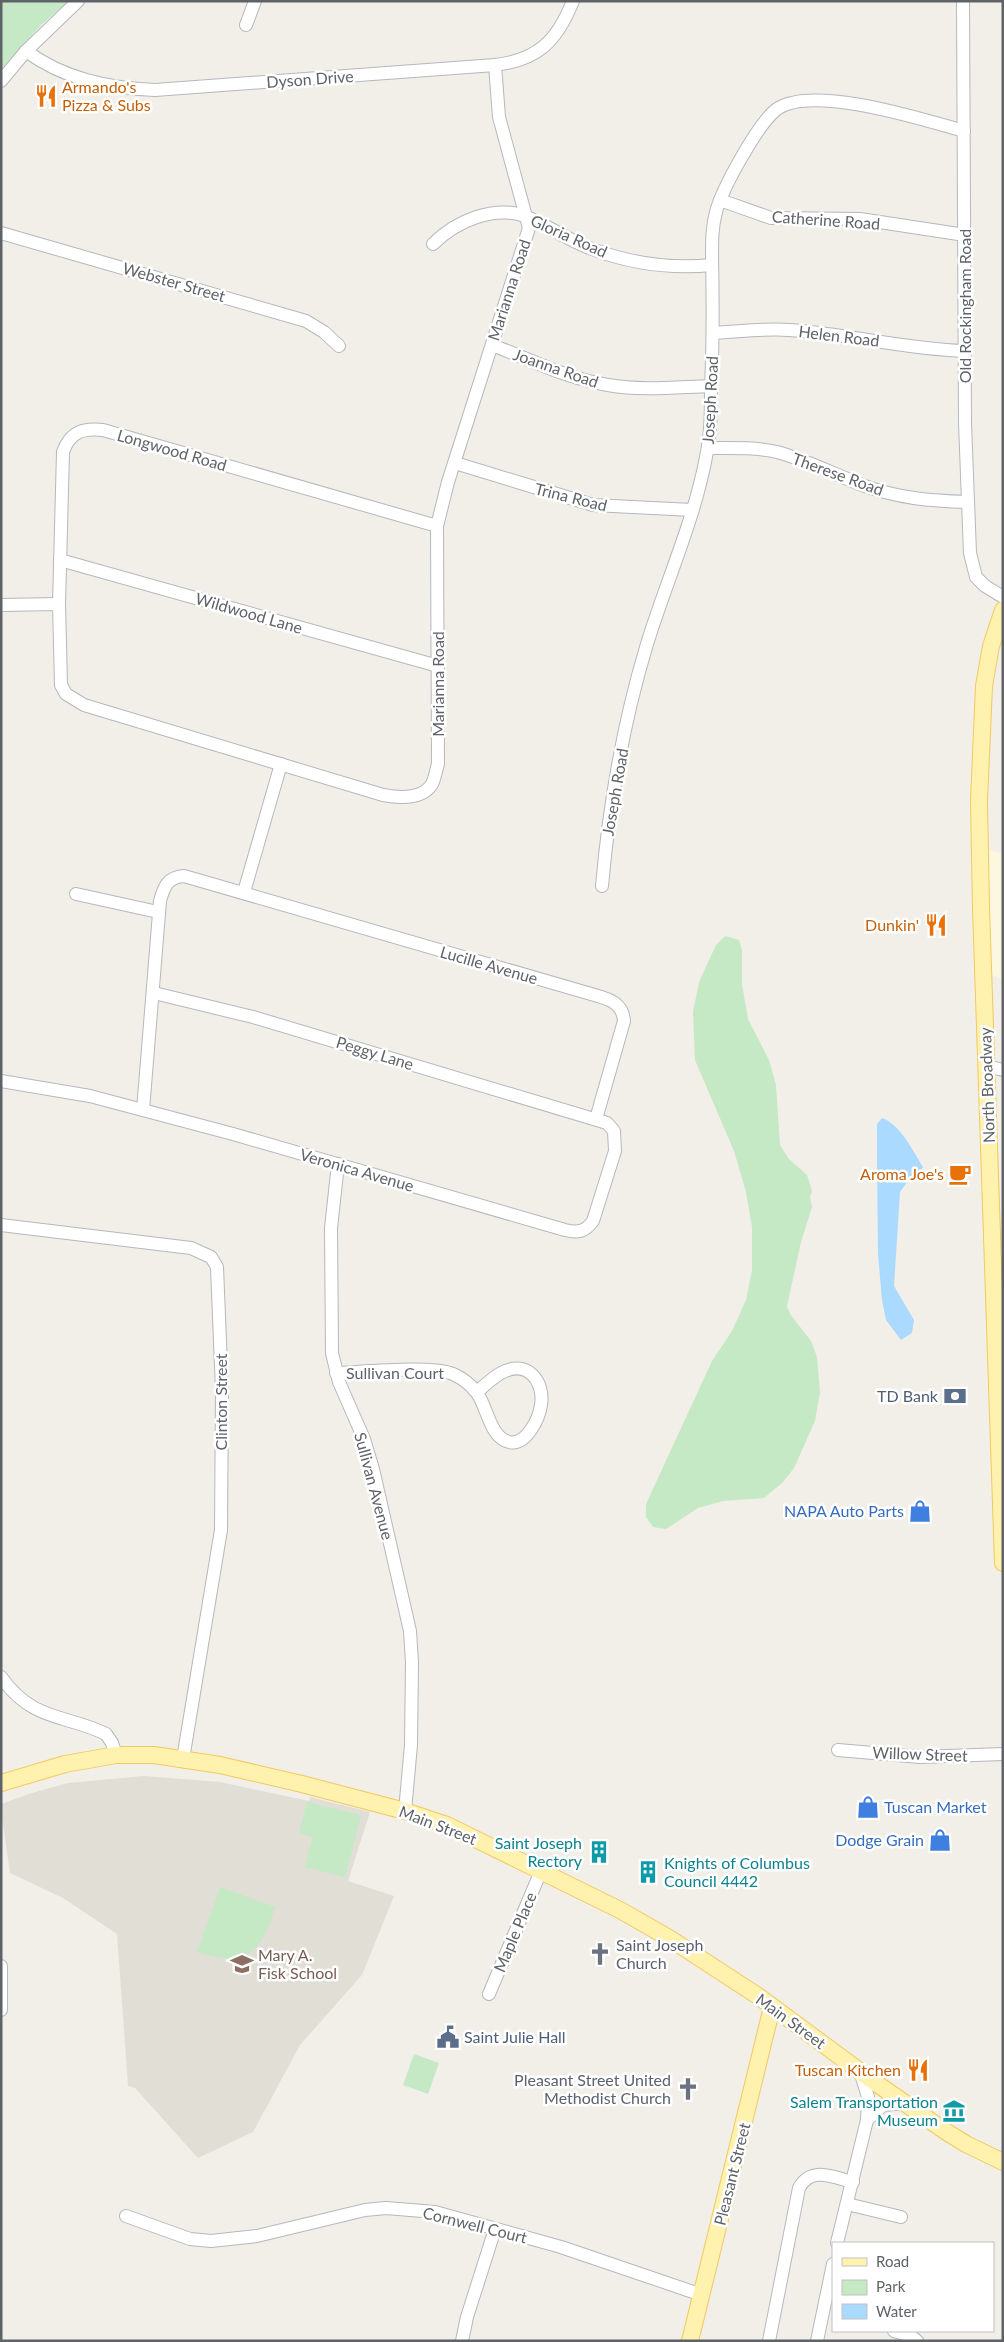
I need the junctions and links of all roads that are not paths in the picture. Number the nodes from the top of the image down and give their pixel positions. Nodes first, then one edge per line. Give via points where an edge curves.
1 (78, 1) edge
2 (255, 1) edge
3 (572, 1) edge
4 (963, 1) edge
5 (246, 25) dead end
6 (26, 51) junction
7 (495, 64) junction
8 (1, 81) edge
9 (964, 131) junction
10 (720, 200) junction
11 (528, 218) junction
12 (1, 232) edge
13 (965, 235) junction
14 (433, 244) dead end
15 (712, 265) junction
16 (712, 333) junction
17 (492, 345) junction
18 (340, 346) dead end
19 (964, 351) junction
20 (711, 386) junction
21 (708, 448) junction
22 (455, 463) junction
23 (968, 502) junction
24 (692, 510) junction
25 (436, 526) junction
26 (60, 560) junction
27 (1003, 597) edge
28 (59, 604) junction
29 (1, 605) edge
30 (1003, 610) edge
31 (438, 666) junction
32 (281, 764) junction
33 (602, 886) dead end
34 (244, 892) junction
35 (76, 894) dead end
36 (158, 912) junction
37 (154, 993) junction
38 (986, 1066) junction
39 (1003, 1070) edge
40 (1, 1081) edge
41 (143, 1110) junction
42 (596, 1119) junction
43 (338, 1164) junction
44 (997, 1206) edge
45 (1, 1225) edge
46 (336, 1373) junction
47 (477, 1392) junction
48 (1003, 1563) edge
49 (1, 1677) edge
50 (838, 1750) dead end
51 (1003, 1754) edge
52 (116, 1755) junction
53 (183, 1759) junction
54 (1, 1782) edge
55 (405, 1811) junction
56 (541, 1871) junction
57 (1, 1966) edge
58 (489, 1994) dead end
59 (772, 2006) junction
60 (1, 2010) edge
61 (860, 2071) junction
62 (904, 2103) junction
63 (867, 2120) junction
64 (1003, 2162) edge
65 (853, 2182) junction
66 (847, 2204) junction
67 (126, 2216) dead end
68 (901, 2217) dead end
69 (495, 2229) junction
70 (838, 2242) edge
71 (832, 2272) edge
72 (702, 2295) junction
73 (827, 2315) edge
74 (897, 2332) edge
75 (462, 2341) edge
76 (690, 2341) edge
77 (769, 2341) edge
78 (817, 2341) edge
79 (917, 2341) edge

1 - 6 street
2 - 5 street
3 - 7 street, Dyson Drive via 562,24 546,46 522,60
4 - 9 street, Old Rockingham Road
6 - 7 street, Dyson Drive via 50,67 78,78 125,88 155,90
6 - 8 street
7 - 11 street, Marianna Road via 498,117
9 - 10 street, Joseph Road via 849,103 792,104 776,110 766,121
9 - 13 street, Old Rockingham Road
10 - 13 street, Catherine Road via 772,218 860,219
10 - 15 street, Joseph Road via 713,226
11 - 14 street, Gloria Road via 506,213 484,216 458,224
11 - 15 street, Gloria Road via 570,240 622,259 685,268
11 - 17 street, Marianna Road via 527,238
12 - 18 street, Webster Street via 306,320
13 - 19 street, Old Rockingham Road
15 - 16 street, Joseph Road
16 - 19 street, Helen Road via 789,330 910,348
16 - 20 street, Joseph Road
17 - 20 street, Joanna Road via 588,381 608,385 649,388
17 - 22 street, Marianna Road
19 - 23 street, Old Rockingham Road
20 - 21 street, Joseph Road
21 - 23 street, Therese Road via 776,452 898,496
21 - 24 street, Joseph Road
22 - 24 street, Trina Road via 593,506
22 - 25 street, Marianna Road
23 - 27 street, Old Rockingham Road via 974,572 985,586
24 - 33 street, Joseph Road via 642,662 610,817
25 - 26 street, Longwood Road via 102,430 82,429 73,434 63,452
25 - 31 street, Marianna Road
26 - 28 street, Longwood Road
26 - 31 street, Wildwood Lane
28 - 29 street
28 - 32 street, Marianna Road via 60,685 74,701
30 - 38 main road, North Broadway via 987,666 981,726 979,846
31 - 32 street, Marianna Road via 438,764 432,784 424,791 415,796 394,797
32 - 34 street
34 - 36 street, Lucille Avenue via 178,876 166,884
34 - 42 street, Lucille Avenue via 616,1003 624,1014 624,1021
35 - 36 street
36 - 37 street, Lucille Avenue
37 - 41 street, Lucille Avenue
37 - 42 street, Peggy Lane via 253,1016
38 - 39 street
38 - 44 main road, North Broadway
40 - 41 street, Veronica Avenue via 66,1090
41 - 43 street, Veronica Avenue
42 - 43 street, Veronica Avenue via 607,1122 614,1131 614,1152 594,1221 587,1229 576,1233
43 - 46 street, Sullivan Avenue via 331,1228 332,1353
44 - 48 main road, North Broadway
45 - 53 street, Clinton Street via 191,1248 211,1257 217,1267 222,1391 221,1530
46 - 47 street, Sullivan Court via 440,1370 460,1377
46 - 55 street, Sullivan Avenue via 373,1469 410,1631 411,1745
47 - 47 street, Sullivan Court via 495,1430 510,1442 526,1436 541,1409 540,1384 533,1373 524,1370 511,1369 501,1373
49 - 52 street via 19,1697 38,1710 106,1734
50 - 51 street, Willow Street via 920,1757
52 - 53 main road, Main Street
52 - 54 main road, Main Street via 50,1767
53 - 55 main road, Main Street via 276,1778
55 - 56 main road, Main Street via 462,1831
56 - 58 street, Maple Place
56 - 59 main road, Main Street via 669,1938
57 - 60 street
59 - 61 main road, Main Street
59 - 72 main road, Pleasant Street
61 - 62 main road, Main Street
61 - 63 street via 868,2097
62 - 63 street via 883,2105
62 - 64 main road, Main Street via 966,2144
63 - 65 street
65 - 66 street
65 - 77 street via 820,2174 804,2178 799,2188
66 - 68 street
66 - 70 street
67 - 69 street, Cornwell Court via 190,2239 210,2241 257,2236 346,2213 386,2208 435,2212
69 - 72 street, Cornwell Court via 584,2254
69 - 75 street
71 - 73 street
72 - 76 main road, Pleasant Street
73 - 78 street
74 - 79 street

